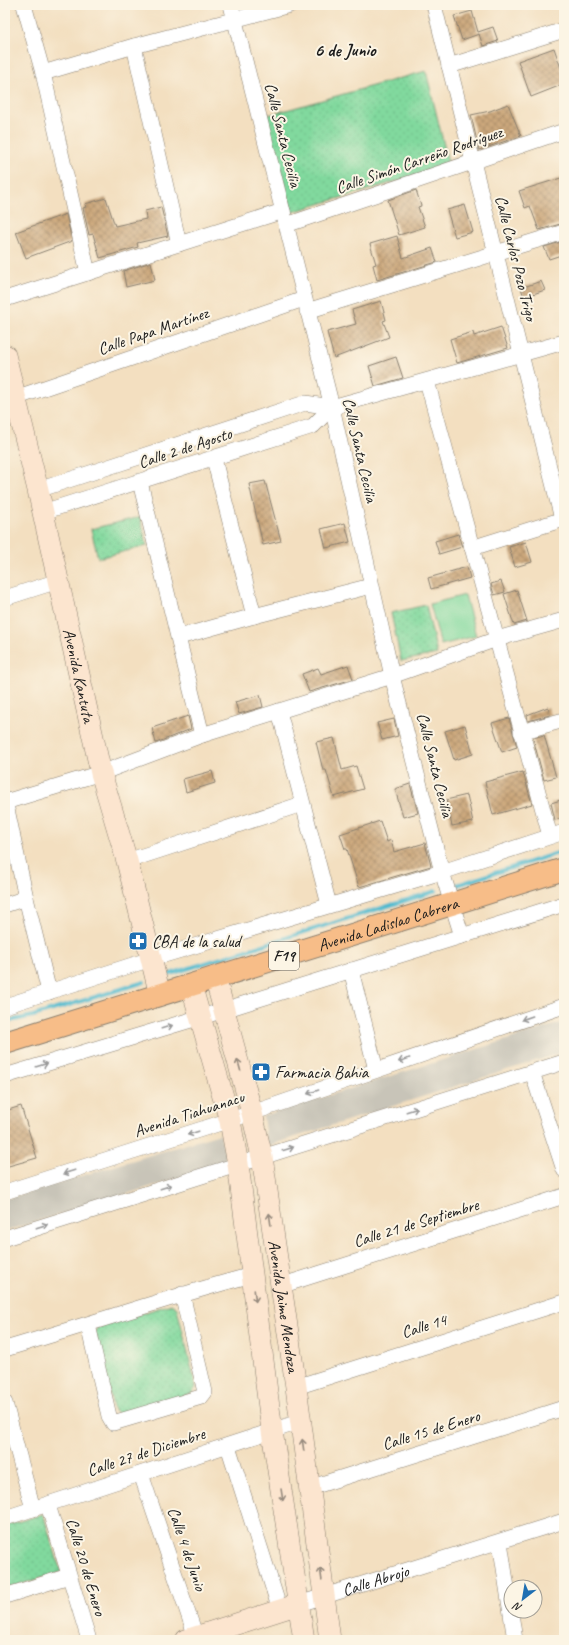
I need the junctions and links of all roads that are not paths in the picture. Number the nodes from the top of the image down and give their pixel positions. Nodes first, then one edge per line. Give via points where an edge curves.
1 (24, 5) edge
2 (231, 5) edge
3 (290, 5) edge
4 (434, 5) edge
5 (234, 20) junction
6 (564, 30) edge
7 (134, 46) junction
8 (449, 66) junction
9 (43, 73) junction
10 (564, 132) edge
11 (472, 161) junction
12 (285, 218) junction
13 (564, 232) edge
14 (179, 244) junction
15 (496, 253) junction
16 (88, 273) junction
17 (5, 299) edge
18 (306, 305) junction
19 (564, 342) edge
20 (5, 355) edge
21 (521, 355) junction
22 (427, 382) junction
23 (14, 398) junction
24 (332, 407) junction
25 (214, 459) junction
26 (140, 482) junction
27 (38, 490) junction
28 (43, 512) junction
29 (563, 519) edge
30 (472, 548) junction
31 (58, 581) junction
32 (371, 586) junction
33 (5, 598) edge
34 (254, 616) junction
35 (564, 620) edge
36 (179, 637) junction
37 (496, 639) junction
38 (392, 676) junction
39 (279, 711) junction
40 (564, 720) edge
41 (521, 732) junction
42 (202, 735) junction
43 (101, 773) junction
44 (5, 802) edge
45 (302, 804) junction
46 (564, 832) edge
47 (550, 836) junction
48 (127, 861) junction
49 (564, 869) edge
50 (442, 872) junction
51 (26, 898) junction
52 (451, 904) junction
53 (564, 904) edge
54 (5, 905) edge
55 (329, 905) junction
56 (462, 936) junction
57 (151, 959) junction
58 (351, 970) junction
59 (215, 977) junction
60 (191, 985) junction
61 (49, 992) junction
62 (160, 995) junction
63 (5, 1006) edge
64 (564, 1006) edge
65 (224, 1010) junction
66 (200, 1017) junction
67 (5, 1043) edge
68 (564, 1062) edge
69 (376, 1070) junction
70 (532, 1072) junction
71 (5, 1076) edge
72 (252, 1113) junction
73 (230, 1121) junction
74 (262, 1157) junction
75 (238, 1164) junction
76 (564, 1170) edge
77 (5, 1192) edge
78 (564, 1196) edge
79 (5, 1238) edge
80 (252, 1275) junction
81 (280, 1286) junction
82 (182, 1294) junction
83 (564, 1302) edge
84 (88, 1325) junction
85 (5, 1349) edge
86 (296, 1386) junction
87 (5, 1403) edge
88 (564, 1408) edge
89 (299, 1422) junction
90 (272, 1431) junction
91 (228, 1446) junction
92 (141, 1474) junction
93 (309, 1488) junction
94 (48, 1504) junction
95 (33, 1509) junction
96 (5, 1518) edge
97 (564, 1521) edge
98 (500, 1542) junction
99 (69, 1576) junction
100 (5, 1596) edge
101 (324, 1596) junction
102 (290, 1607) junction
103 (200, 1637) edge
104 (89, 1640) edge
105 (304, 1640) edge
106 (330, 1640) edge
107 (515, 1640) edge

1 - 9 street
2 - 5 street, Calle Santa Cecilia
3 - 5 street
4 - 8 street, Calle Carlos Pozo Trigo
5 - 7 street
5 - 12 street, Calle Santa Cecilia
6 - 8 street
7 - 9 street
7 - 14 street
8 - 11 street, Calle Carlos Pozo Trigo
9 - 16 street
10 - 11 street, Calle Simón Carreño Rodríguez
11 - 12 street, Calle Simón Carreño Rodríguez
11 - 15 street, Calle Carlos Pozo Trigo
12 - 14 street, Calle Simón Carreño Rodríguez
12 - 18 street, Calle Santa Cecilia
13 - 15 street, Calle Papa Martínez
14 - 16 street, Calle Simón Carreño Rodríguez
15 - 18 street, Calle Papa Martínez
15 - 21 street, Calle Carlos Pozo Trigo
16 - 17 street, Calle Simón Carreño Rodríguez
18 - 23 street, Calle Papa Martínez
18 - 24 street, Calle Santa Cecilia
19 - 21 street, Calle 2 de Agosto
20 - 23 main road, Avenida Kantuta
21 - 22 street, Calle 2 de Agosto
21 - 29 street, Calle Carlos Pozo Trigo
22 - 24 street, Calle 2 de Agosto
22 - 30 street
23 - 27 main road, Avenida Kantuta
24 - 25 street, Calle 2 de Agosto via 313,426
24 - 27 street, Calle 2 de Agosto via 305,403
24 - 32 street, Calle Santa Cecilia
25 - 26 street, Calle 2 de Agosto
25 - 34 street
26 - 28 street, Calle 2 de Agosto
26 - 36 street
27 - 28 main road, Avenida Kantuta
28 - 31 main road, Avenida Kantuta
29 - 30 street
30 - 37 street
31 - 33 street
31 - 43 main road, Avenida Kantuta
32 - 34 street
32 - 38 street, Calle Santa Cecilia
34 - 36 street
35 - 37 street
36 - 42 street
37 - 38 street
37 - 41 street
38 - 39 street
38 - 50 street, Calle Santa Cecilia
39 - 42 street
39 - 45 street
40 - 41 street
41 - 47 street
42 - 43 street
43 - 44 street
43 - 48 main road, Avenida Kantuta
44 - 51 street
45 - 48 street
45 - 55 street
46 - 47 street
47 - 50 street
48 - 57 main road, Avenida Kantuta
49 - 52 highway, Avenida Ladislao Cabrera / F19
50 - 52 street, Calle Santa Cecilia
50 - 55 street
51 - 54 street
51 - 61 street
52 - 56 street, Calle Santa Cecilia
52 - 59 highway, Avenida Ladislao Cabrera / F19
53 - 56 street
55 - 57 street
56 - 58 street
57 - 61 street
57 - 62 main road, Avenida Kantuta
58 - 65 street
58 - 69 street
59 - 60 highway, Avenida Ladislao Cabrera / F19
59 - 65 main road, Avenida Jaime Mendoza
60 - 62 highway, Avenida Ladislao Cabrera / F19
60 - 66 main road, Avenida Jaime Mendoza
61 - 63 street
62 - 67 highway, Avenida Ladislao Cabrera / F19
64 -> 69 street, Avenida Tiahuanacu
65 - 66 street
72 -> 65 main road, Avenida Jaime Mendoza
71 -> 66 street
66 - 73 main road, Avenida Jaime Mendoza
68 - 70 street
69 -> 72 street, Avenida Tiahuanacu
74 -> 70 street
70 - 76 street
72 - 73 street, Avenida Tiahuanacu
72 - 74 main road, Avenida Jaime Mendoza
73 - 75 main road, Avenida Jaime Mendoza
73 -> 77 street, Avenida Tiahuanacu
74 - 75 street
81 -> 74 main road, Avenida Jaime Mendoza
79 -> 75 street
75 - 80 main road, Avenida Jaime Mendoza
78 - 81 street, Calle 21 de Septiembre
80 - 82 street
80 -> 90 main road, Avenida Jaime Mendoza
81 - 86 main road, Avenida Jaime Mendoza
82 - 84 street
82 - 84 street via 205,1392 201,1397 114,1423 109,1416
83 - 86 street, Calle 14
84 - 85 street
86 - 89 main road, Avenida Jaime Mendoza
87 - 95 street
88 - 93 street, Calle 15 de Enero
89 - 90 street, Calle 27 de Diciembre
93 -> 89 main road, Avenida Jaime Mendoza
90 - 91 street, Calle 27 de Diciembre
90 -> 102 main road, Avenida Jaime Mendoza
91 - 92 street, Calle 27 de Diciembre
91 - 102 street
92 - 94 street, Calle 27 de Diciembre
92 - 103 street, Calle 4 de Junio
101 -> 93 main road, Avenida Jaime Mendoza
94 - 95 street, Calle 27 de Diciembre
94 - 99 street, Calle 20 de Enero
95 - 96 street, Calle 27 de Diciembre
97 - 98 street, Calle Abrojo
98 - 101 street, Calle Abrojo
98 - 107 street
99 - 100 street
99 - 104 street, Calle 20 de Enero
101 - 102 street, Calle Abrojo
101 - 106 main road, Avenida Jaime Mendoza
102 - 103 main road, Calle Abrojo
102 - 105 main road, Avenida Jaime Mendoza

